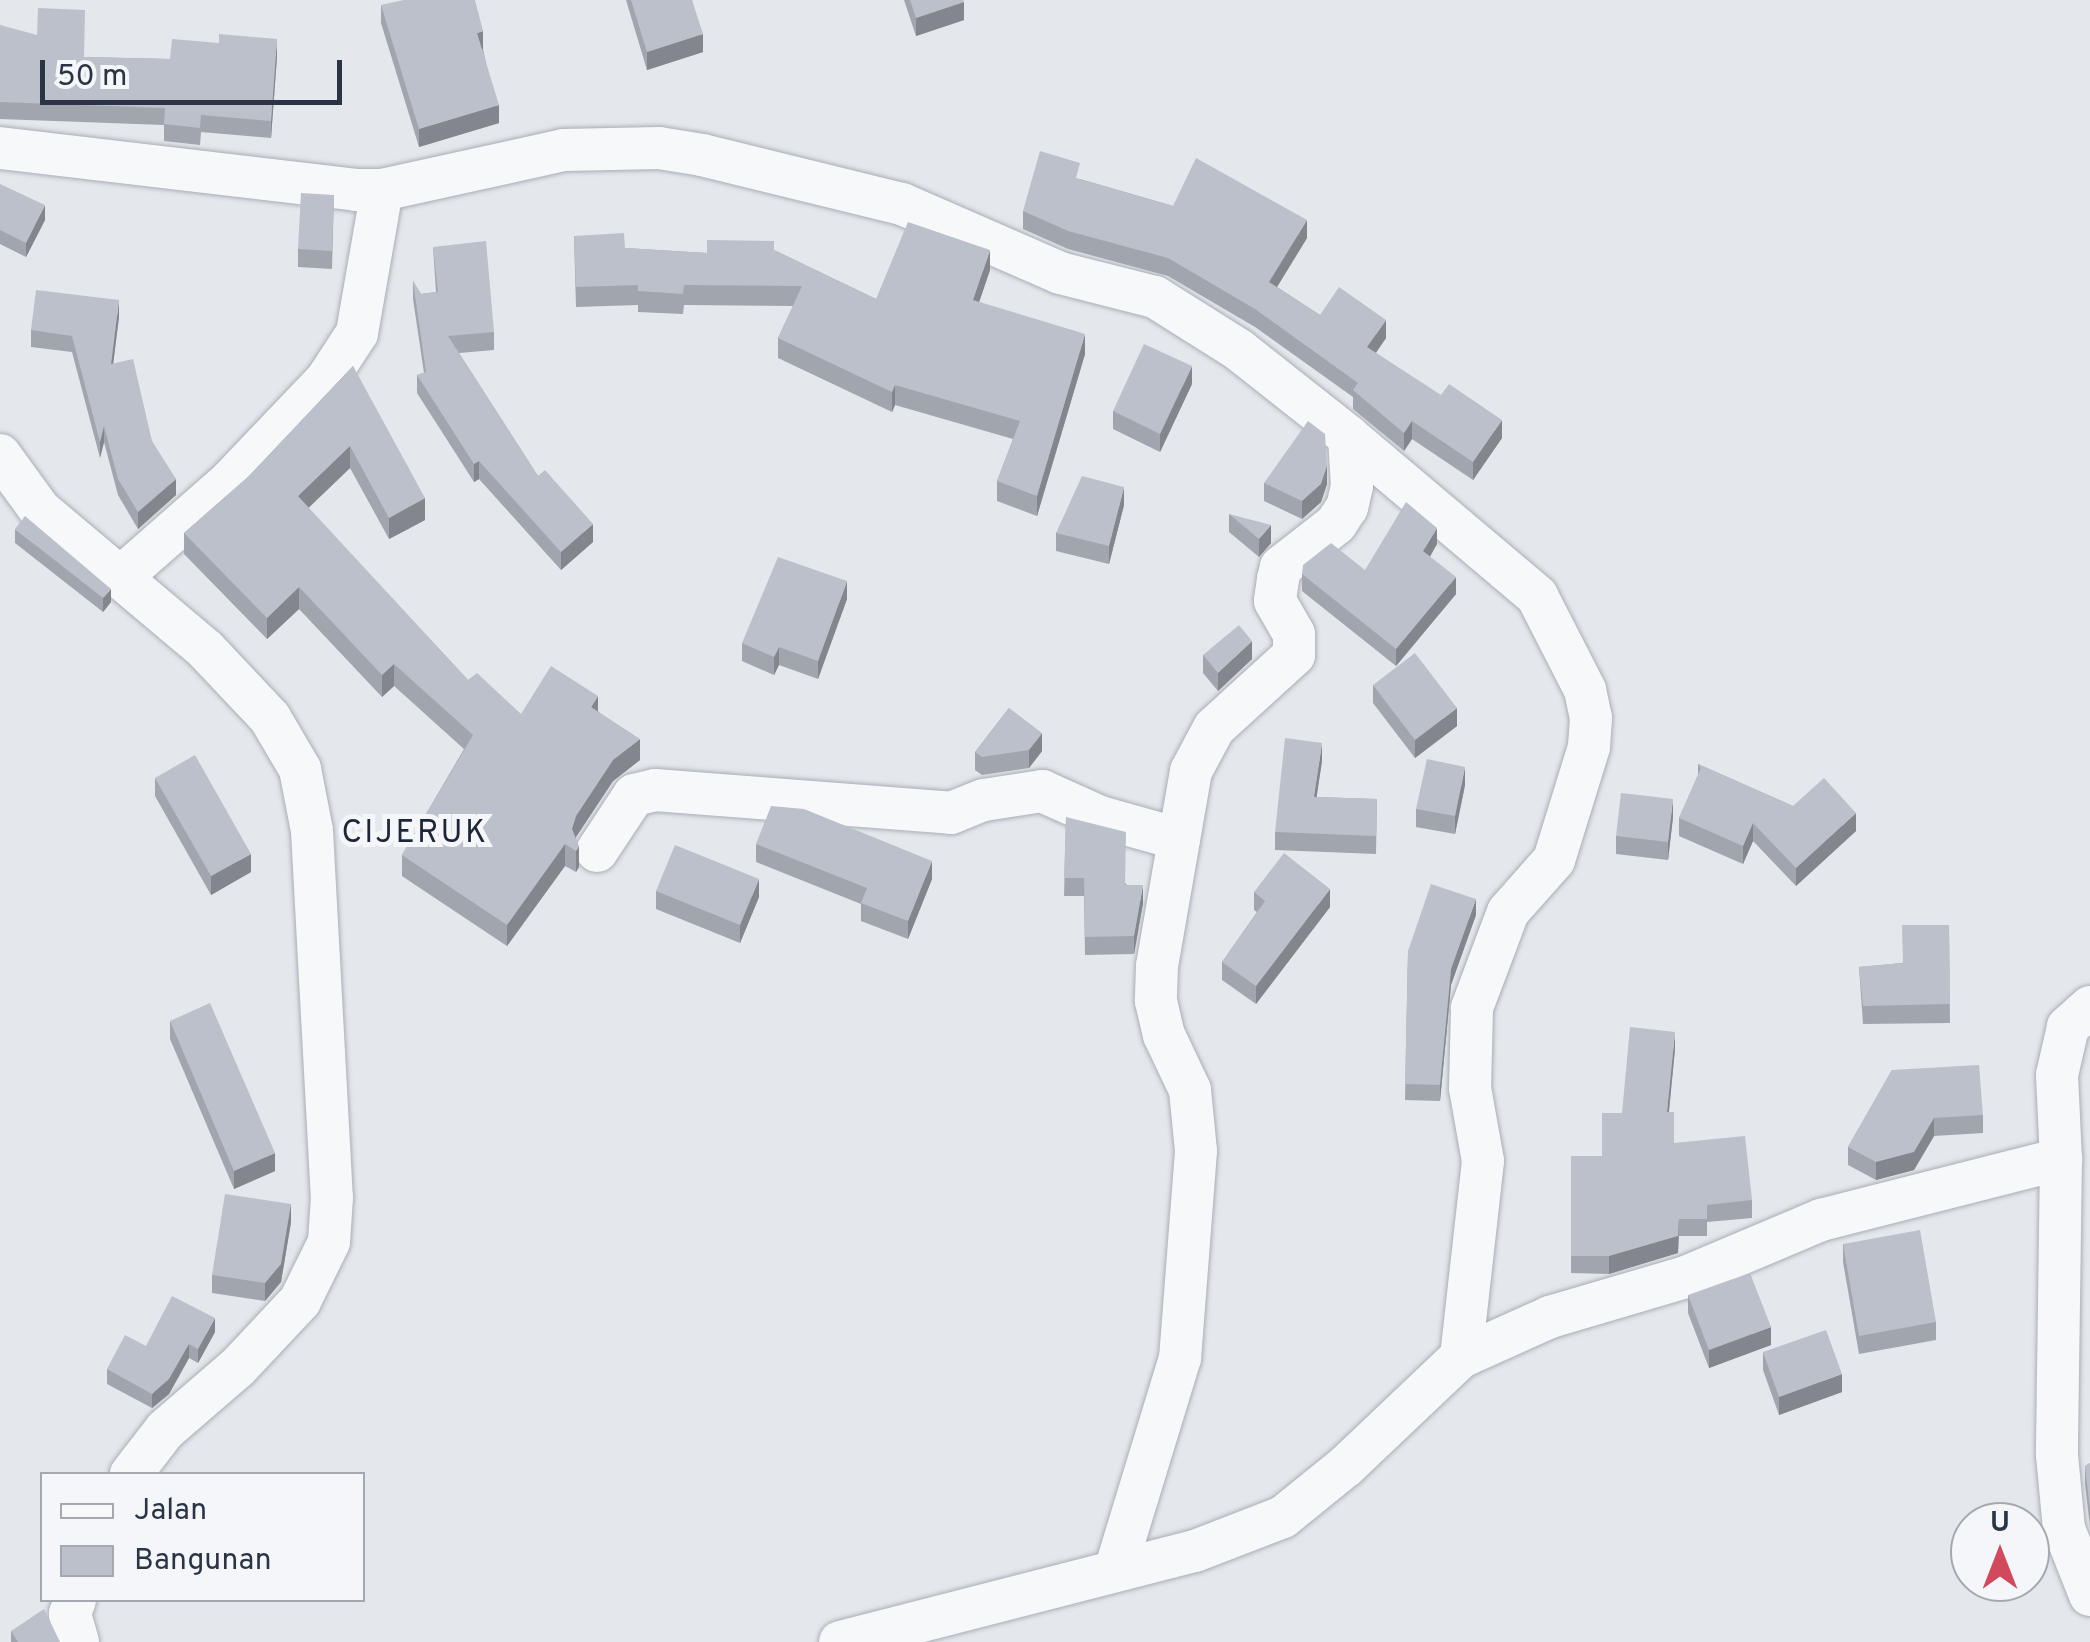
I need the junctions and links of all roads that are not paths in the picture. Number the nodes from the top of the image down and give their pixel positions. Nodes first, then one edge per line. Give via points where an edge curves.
1 (0, 148) edge
2 (382, 190) junction
3 (1349, 437) junction
4 (0, 454) edge
5 (122, 576) junction
6 (1179, 839) junction
7 (597, 851) dead end
8 (2090, 1007) edge
9 (2061, 1159) junction
10 (1461, 1357) junction
11 (132, 1472) edge
12 (1115, 1570) junction
13 (2090, 1595) edge
14 (74, 1602) edge
15 (78, 1642) edge
16 (840, 1642) edge

1 - 2 street
2 - 3 street via 564,150 658,148 844,188 902,204 1060,272 1155,298 1239,350
2 - 5 street via 357,333 327,379 230,481
3 - 6 street via 1347,506 1278,579 1276,601 1294,634 1294,654 1202,744
3 - 10 street via 1536,596 1578,674 1591,718 1562,842 1508,912 1472,1008 1470,1088 1483,1160
4 - 5 street via 40,510
5 - 11 street via 270,718 300,768 312,831 332,1197 329,1242 300,1301 165,1430
6 - 7 street via 1100,818 1042,791 984,800 950,814 654,790 634,795
6 - 12 street via 1156,1001 1190,1090 1196,1151 1180,1358
8 - 9 street via 2068,1026 2060,1052
9 - 10 street via 1820,1220 1686,1277 1550,1318
9 - 13 street via 2057,1456 2064,1528
10 - 12 street via 1283,1517 1195,1551
12 - 16 street
14 - 15 street via 70,1614

